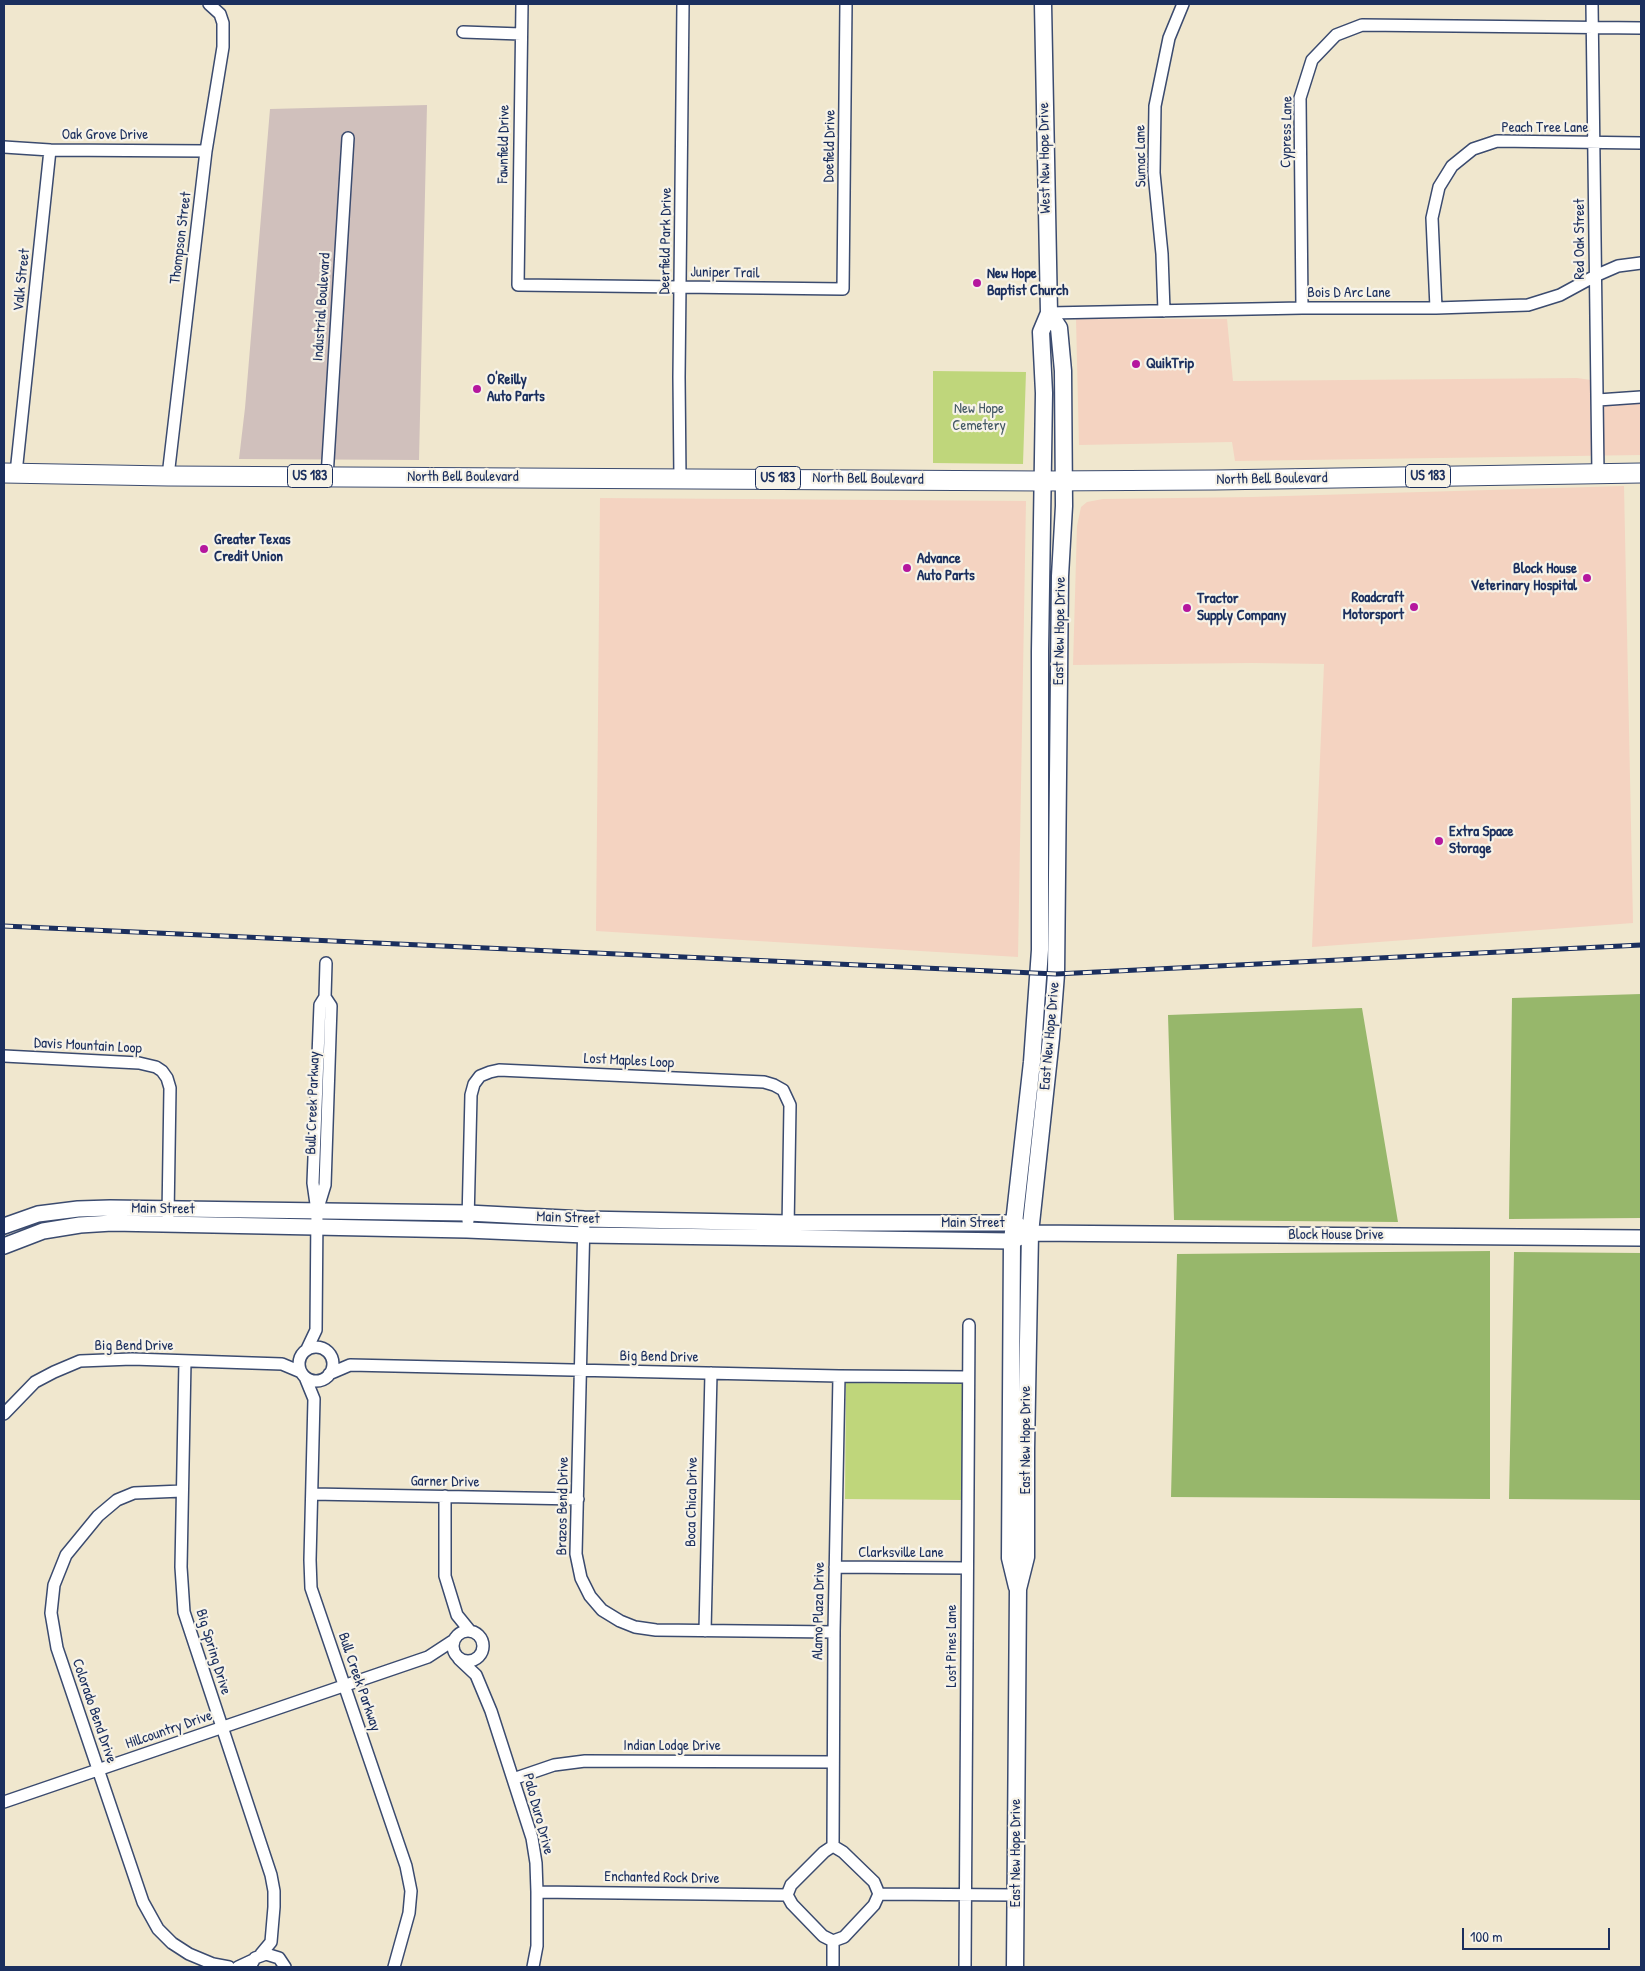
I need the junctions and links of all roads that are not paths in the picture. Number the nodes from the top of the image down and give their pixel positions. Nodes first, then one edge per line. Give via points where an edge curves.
1 (522, 4) edge
2 (683, 4) edge
3 (846, 4) edge
4 (1043, 4) edge
5 (1183, 4) edge
6 (1592, 4) edge
7 (211, 6) edge
8 (1591, 28) junction
9 (1641, 28) edge
10 (463, 32) dead end
11 (521, 34) junction
12 (348, 138) dead end
13 (1594, 143) junction
14 (1641, 143) edge
15 (4, 147) edge
16 (50, 150) junction
17 (206, 151) junction
18 (1641, 263) edge
19 (1595, 276) junction
20 (518, 285) joint
21 (680, 287) junction
22 (843, 289) joint
23 (1302, 308) junction
24 (1436, 308) junction
25 (1164, 311) junction
26 (1048, 312) junction
27 (1641, 397) edge
28 (1598, 400) junction
29 (10, 473) edge
30 (1641, 473) edge
31 (1598, 474) junction
32 (168, 476) junction
33 (328, 477) junction
34 (680, 479) junction
35 (1044, 481) junction
36 (1064, 481) junction
37 (326, 963) dead end
38 (4, 1056) edge
39 (168, 1209) junction
40 (317, 1211) junction
41 (468, 1213) junction
42 (584, 1219) junction
43 (1015, 1223) junction
44 (168, 1225) junction
45 (4, 1226) edge
46 (317, 1228) junction
47 (467, 1230) junction
48 (788, 1231) junction
49 (1030, 1232) junction
50 (584, 1235) junction
51 (1641, 1238) edge
52 (1012, 1241) junction
53 (4, 1246) edge
54 (969, 1325) dead end
55 (316, 1330) junction
56 (304, 1352) junction
57 (328, 1353) junction
58 (185, 1361) junction
59 (282, 1364) junction
60 (350, 1365) junction
61 (580, 1370) junction
62 (711, 1373) junction
63 (303, 1374) junction
64 (328, 1376) junction
65 (839, 1376) junction
66 (968, 1377) junction
67 (314, 1399) junction
68 (4, 1414) edge
69 (182, 1491) junction
70 (312, 1494) junction
71 (445, 1496) junction
72 (578, 1498) junction
73 (835, 1567) junction
74 (967, 1568) junction
75 (1018, 1589) junction
76 (457, 1614) junction
77 (470, 1631) junction
78 (705, 1631) junction
79 (834, 1632) junction
80 (454, 1639) junction
81 (482, 1653) junction
82 (428, 1658) junction
83 (458, 1658) junction
84 (476, 1675) junction
85 (343, 1686) junction
86 (221, 1728) junction
87 (833, 1762) junction
88 (98, 1770) junction
89 (513, 1779) junction
90 (4, 1802) edge
91 (833, 1846) junction
92 (538, 1892) junction
93 (880, 1894) junction
94 (966, 1894) junction
95 (787, 1895) junction
96 (1015, 1895) junction
97 (271, 1942) junction
98 (833, 1942) junction
99 (255, 1961) edge
100 (284, 1965) edge
101 (229, 1967) edge
102 (238, 1967) edge
103 (394, 1967) edge
104 (532, 1967) edge
105 (833, 1967) edge
106 (965, 1967) edge
107 (1015, 1967) edge

1 - 11 street, Fawnfield Drive
2 - 21 street, Deerfield Park Drive
3 - 22 street, Doefield Drive
4 - 26 main road, West New Hope Drive
5 - 25 street, Sumac Lane via 1169,38 1155,106 1154,173
6 - 8 street, Red Oak Street
7 - 17 street, Thompson Street via 223,22 223,47
8 - 9 street, Cypress Lane
8 - 13 street, Red Oak Street
8 - 23 street, Cypress Lane via 1362,25 1336,34 1312,60 1300,98
10 - 11 street
11 - 20 street, Fawnfield Drive
12 - 33 street, Industrial Boulevard
13 - 14 street, Peach Tree Lane
13 - 19 street, Red Oak Street
13 - 24 street, Peach Tree Lane via 1497,141 1473,149 1452,166 1439,187 1432,218
15 - 16 street, Oak Grove Drive
16 - 17 street, Oak Grove Drive
16 - 29 street, Valk Street
17 - 32 street, Thompson Street
18 - 19 street, Bois D Arc Lane via 1618,266
19 - 24 street, Bois D Arc Lane via 1560,295 1528,305
19 - 28 street, Red Oak Street
20 - 21 street, Juniper Trail
21 - 22 street, Juniper Trail
21 - 34 street, Deerfield Park Drive
23 - 24 street, Bois D Arc Lane
23 - 25 street, Bois D Arc Lane
25 - 26 street, Bois D Arc Lane
26 - 35 main road, West New Hope Drive via 1041,332
26 - 36 main road, West New Hope Drive via 1059,328 1063,372
27 - 28 street
28 - 31 street, Red Oak Street
29 - 32 main road, North Bell Boulevard / US 183
30 - 31 main road, North Bell Boulevard / US 183
31 - 36 main road, North Bell Boulevard / US 183
32 - 33 main road, North Bell Boulevard / US 183
33 - 34 main road, North Bell Boulevard / US 183
34 - 35 main road, North Bell Boulevard / US 183
35 - 36 main road, North Bell Boulevard / US 183
35 - 43 main road, East New Hope Drive via 1040,652 1040,950
36 - 49 main road, East New Hope Drive via 1056,974
37 - 40 street, Bull Creek Parkway via 325,996 320,1005 313,1182
38 - 39 street, Davis Mountain Loop via 139,1063 162,1071 170,1088
39 - 40 street, Main Street
39 - 44 street, Davis Mountain Loop
39 - 45 street, Main Street via 78,1209 38,1214
40 - 41 street, Main Street
40 - 46 street, Bull Creek Parkway
41 - 42 street, Main Street
41 - 47 street, Lost Maples Loop
41 - 48 street, Lost Maples Loop via 471,1095 480,1076 499,1070 764,1082 783,1090 790,1106
42 - 48 street, Main Street
42 - 50 street, Brazos Bend Drive
43 - 48 street, Main Street
43 - 49 street, Main Street
43 - 52 main road, East New Hope Drive
44 - 46 street, Main Street
44 - 53 street, Main Street via 80,1225 43,1231
46 - 47 street, Main Street
46 - 55 street, Bull Creek Parkway
47 - 50 street, Main Street
48 - 50 street, Main Street
48 - 52 street, Main Street
49 - 51 street, Block House Drive
49 - 52 street, Main Street
49 - 75 main road, East New Hope Drive via 1026,1557
50 - 61 street, Brazos Bend Drive
52 - 75 main road, East New Hope Drive via 1010,1558
54 - 66 street, Lost Pines Lane
55 - 56 street, Bull Creek Parkway
55 - 57 street, Bull Creek Parkway
56 - 57 street via 317,1347
56 - 59 street, Big Bend Drive
56 - 63 street via 299,1363
57 - 60 street, Big Bend Drive
57 - 64 street via 333,1367
58 - 59 street, Big Bend Drive
58 - 68 street, Big Bend Drive via 80,1361 34,1382
58 - 69 street, Big Spring Drive
59 - 63 street, Big Bend Drive
60 - 61 street, Big Bend Drive
60 - 64 street, Big Bend Drive
61 - 62 street, Big Bend Drive
61 - 72 street, Brazos Bend Drive
62 - 65 street, Big Bend Drive
62 - 78 street, Boca Chica Drive
63 - 64 street via 315,1381
63 - 67 street, Bull Creek Parkway
64 - 67 street, Bull Creek Parkway
65 - 66 street, Big Bend Drive
65 - 73 street, Alamo Plaza Drive
66 - 74 street, Lost Pines Lane
67 - 70 street, Bull Creek Parkway
69 - 86 street, Big Spring Drive via 184,1612
69 - 88 street, Colorado Bend Drive via 134,1493 110,1505 66,1555 54,1585 51,1613 55,1640
70 - 71 street, Garner Drive
70 - 85 street, Bull Creek Parkway via 311,1588
71 - 72 street, Garner Drive
71 - 76 street via 445,1576
72 - 78 street, Brazos Bend Drive via 576,1562 590,1596 602,1610 636,1626 656,1630
73 - 74 street, Clarksville Lane
73 - 79 street, Alamo Plaza Drive
74 - 94 street, Lost Pines Lane
75 - 96 main road, East New Hope Drive
76 - 77 street
76 - 80 street
77 - 80 street via 462,1632
77 - 81 street via 479,1635 483,1643
78 - 79 street, Brazos Bend Drive
79 - 87 street, Alamo Plaza Drive
80 - 82 street, Hillcountry Drive
80 - 83 street via 453,1648
81 - 83 street via 474,1660
81 - 84 street
82 - 83 street, Hillcountry Drive
82 - 85 street, Hillcountry Drive
83 - 84 street, Palo Duro Drive
84 - 89 street, Palo Duro Drive
85 - 86 street, Hillcountry Drive
85 - 103 street, Bull Creek Parkway via 406,1866 411,1891 409,1913
86 - 88 street, Hillcountry Drive
86 - 97 street, Big Spring Drive via 271,1875 274,1891
87 - 89 street, Indian Lodge Drive via 585,1761 554,1765
87 - 91 street, Alamo Plaza Drive
88 - 90 street, Hillcountry Drive
88 - 101 street, Colorado Bend Drive via 143,1902 158,1929 189,1954
89 - 92 street, Palo Duro Drive via 532,1838
91 - 93 street via 874,1882
91 - 95 street via 791,1885
92 - 95 street, Enchanted Rock Drive
92 - 104 street, Palo Duro Drive via 537,1946
93 - 94 street
93 - 98 street via 844,1937
94 - 96 street
94 - 106 street, Lost Pines Lane
95 - 98 street via 823,1936
96 - 107 main road, East New Hope Drive
97 - 99 street
97 - 100 street
98 - 105 street
99 - 100 street via 270,1954
99 - 102 street

